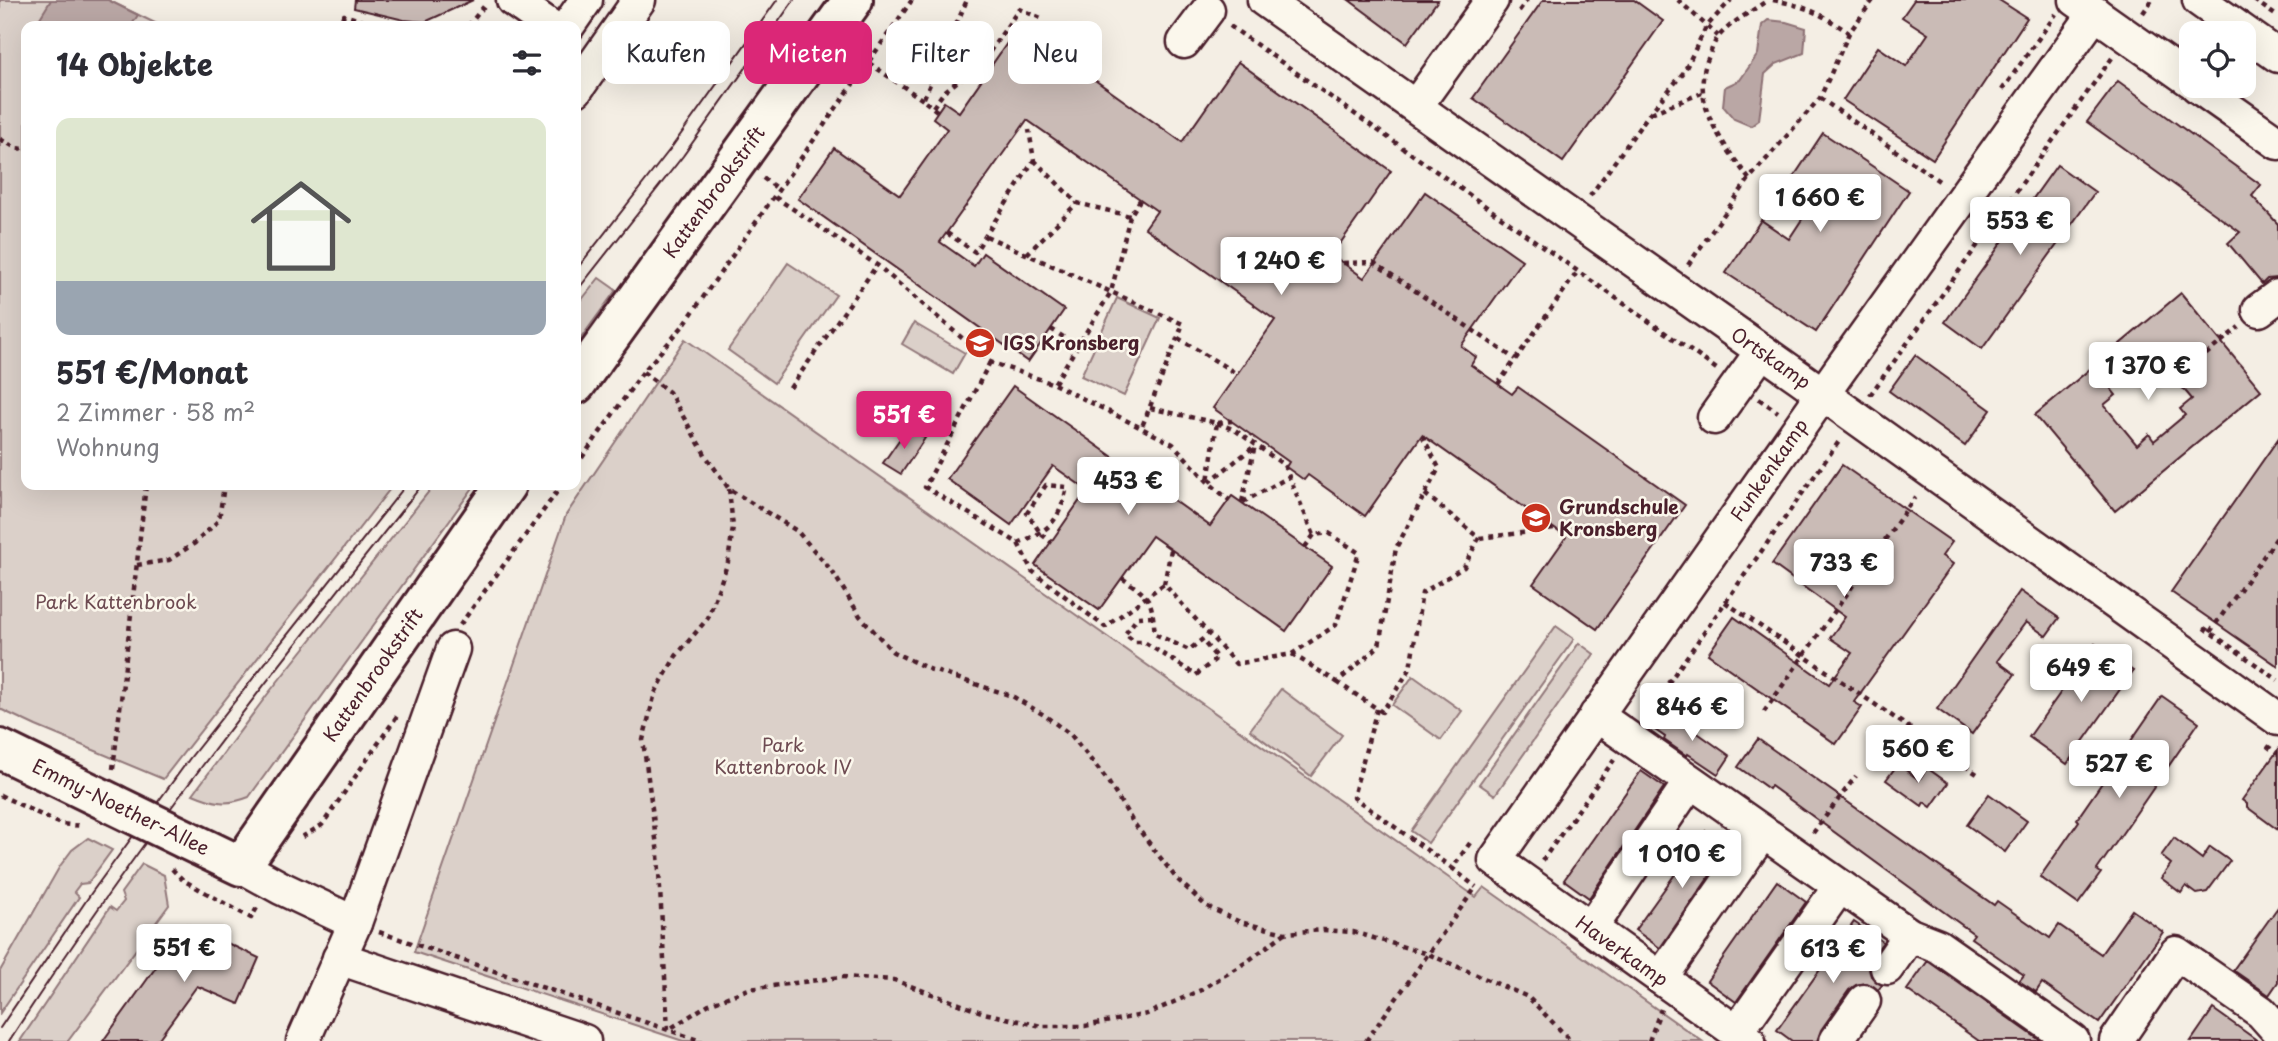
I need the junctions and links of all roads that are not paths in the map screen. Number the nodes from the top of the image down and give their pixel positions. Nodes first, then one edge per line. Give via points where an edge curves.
1 (513, 0) edge
2 (586, 0) edge
3 (639, 0) edge
4 (853, 0) edge
5 (1264, 0) edge
6 (1492, 0) edge
7 (2200, 0) edge
8 (2085, 7) edge
9 (1208, 10) road end
10 (543, 21) edge
11 (571, 21) edge
12 (1184, 42) dead end
13 (2278, 55) edge
14 (595, 58) edge
15 (2179, 73) edge
16 (581, 82) edge
17 (2214, 98) edge
18 (1416, 106) junction
19 (2278, 143) edge
20 (1762, 351) junction
21 (581, 377) edge
22 (1822, 394) junction
23 (1714, 418) dead end
24 (503, 490) edge
25 (453, 649) dead end
26 (1596, 715) junction
27 (2278, 718) edge
28 (0, 749) edge
29 (1690, 782) junction
30 (1762, 833) junction
31 (1494, 860) joint
32 (241, 866) junction
33 (1840, 886) junction
34 (355, 923) junction
35 (1591, 928) junction
36 (1910, 936) junction
37 (338, 958) junction
38 (1887, 968) dead end
39 (1661, 978) junction
40 (1864, 1001) dead end
41 (2278, 1031) edge
42 (1743, 1037) edge
43 (303, 1041) edge
44 (584, 1041) edge
45 (1836, 1041) edge
46 (2073, 1041) edge
47 (2116, 1041) edge

1 - 10 street
2 - 11 street
3 - 14 street
4 - 21 main road, Kattenbrookstrift
5 - 18 street, Ortskamp
6 - 18 street
7 - 13 street
8 - 15 street
8 - 22 street, Funkenkamp
9 - 12 street
14 - 16 street
17 - 19 street
18 - 20 street, Ortskamp
20 - 22 street, Ortskamp
20 - 23 street
22 - 26 street, Funkenkamp
22 - 27 street, Ortskamp
24 - 32 main road, Kattenbrookstrift
25 - 34 street
26 - 29 street
26 - 31 street, Funkenkamp
28 - 32 main road, Emmy-Noether-Allee, bridge
29 - 30 street
29 - 35 street
30 - 33 street
30 - 39 street
31 - 35 street, Haverkamp
32 - 34 street
33 - 36 street
33 - 42 street
34 - 37 street
35 - 39 street, Haverkamp
36 - 38 street
36 - 46 street via 1938,946
37 - 43 street
37 - 44 street
39 - 42 street, Haverkamp
40 - 45 street
41 - 47 street via 2261,1012 2176,953

